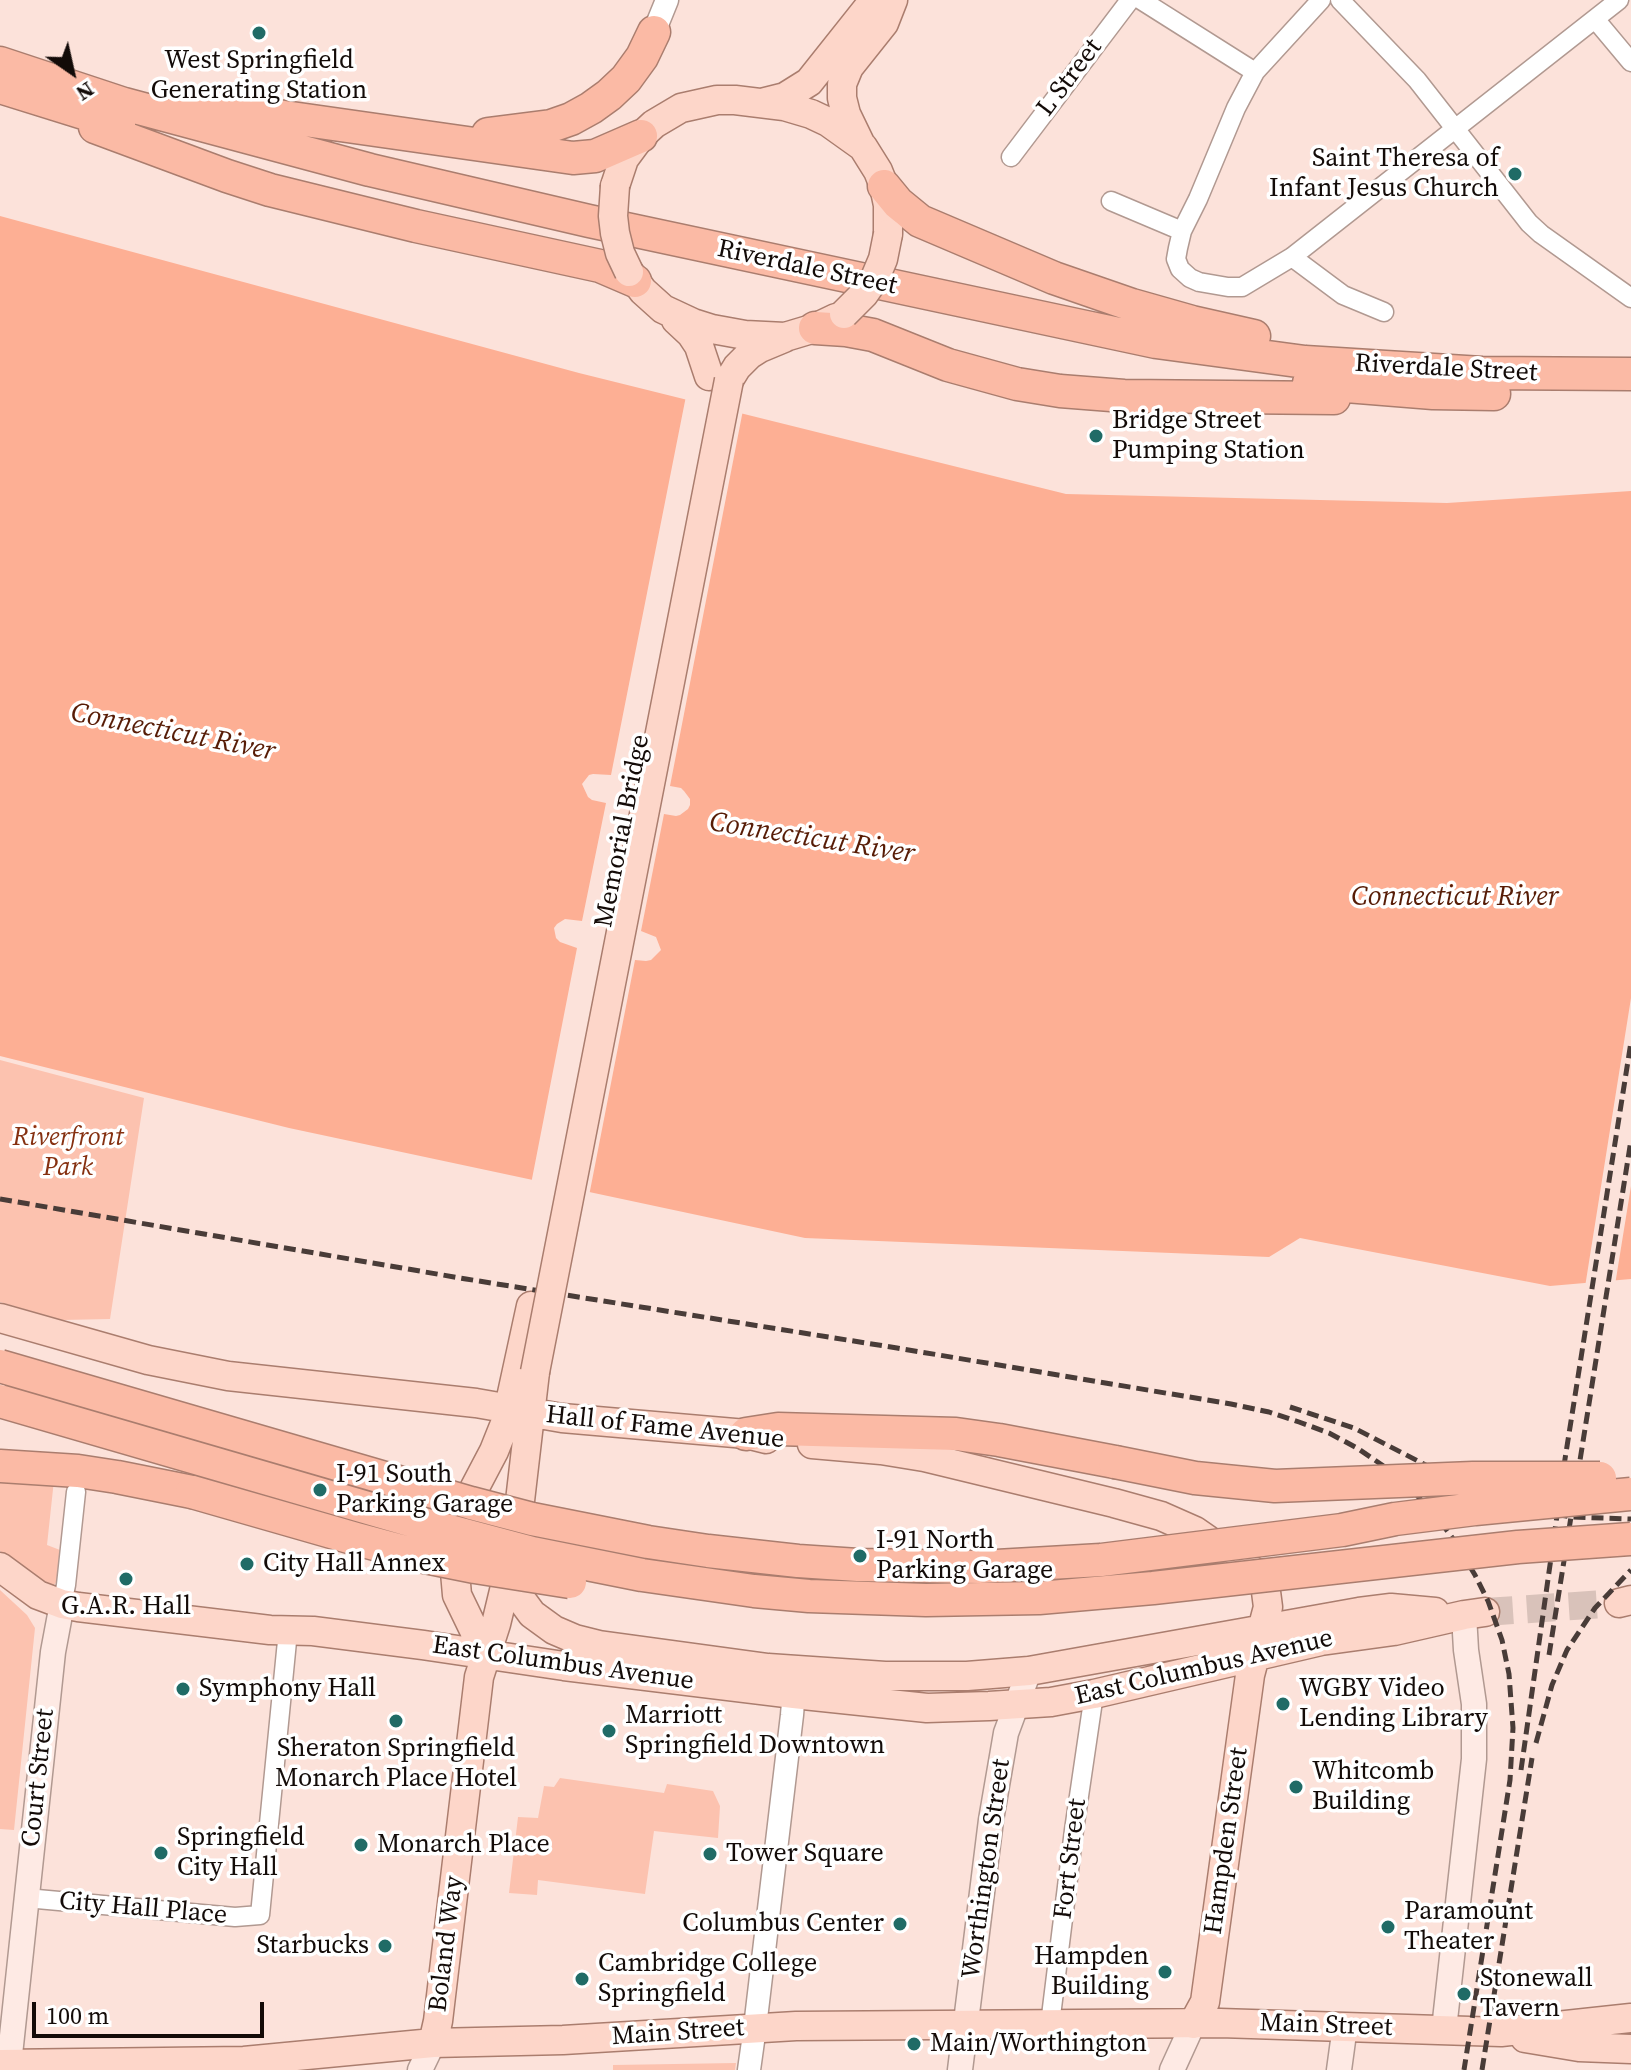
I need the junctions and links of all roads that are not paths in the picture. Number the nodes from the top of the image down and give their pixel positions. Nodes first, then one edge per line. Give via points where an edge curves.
1 (667, 0) edge
2 (879, 0) edge
3 (893, 0) edge
4 (1130, 0) edge
5 (1141, 0) edge
6 (1321, 0) edge
7 (1340, 0) edge
8 (1619, 0) edge
9 (1595, 19) junction
10 (654, 32) joint
11 (1631, 62) edge
12 (1255, 72) junction
13 (5, 77) edge
14 (761, 103) junction
15 (1454, 128) junction
16 (641, 136) junction
17 (436, 138) junction
18 (863, 147) junction
19 (1011, 157) dead end
20 (884, 186) junction
21 (1111, 201) dead end
22 (1182, 231) junction
23 (1292, 257) junction
24 (632, 276) junction
25 (1631, 298) edge
26 (663, 309) junction
27 (1384, 312) dead end
28 (800, 333) junction
29 (1631, 374) edge
30 (719, 378) junction
31 (1437, 382) junction
32 (1631, 393) edge
33 (0, 1318) edge
34 (4, 1367) edge
35 (527, 1370) joint
36 (0, 1401) edge
37 (519, 1410) junction
38 (746, 1434) junction
39 (0, 1466) edge
40 (1631, 1479) edge
41 (76, 1492) dead end
42 (1631, 1494) edge
43 (1631, 1512) edge
44 (1342, 1530) junction
45 (1631, 1539) edge
46 (0, 1567) edge
47 (509, 1570) junction
48 (809, 1596) junction
49 (62, 1604) junction
50 (1474, 1614) junction
51 (1263, 1629) junction
52 (288, 1631) junction
53 (486, 1655) junction
54 (1255, 1657) junction
55 (1029, 1671) junction
56 (795, 1682) junction
57 (1094, 1694) junction
58 (1017, 1705) junction
59 (26, 1898) junction
60 (1631, 2018) edge
61 (966, 2023) junction
62 (1050, 2024) junction
63 (1193, 2024) junction
64 (1345, 2026) junction
65 (755, 2027) junction
66 (1444, 2029) junction
67 (1501, 2032) junction
68 (433, 2043) junction
69 (1631, 2049) edge
70 (5, 2064) edge
71 (420, 2070) edge
72 (749, 2070) edge
73 (960, 2070) edge
74 (1172, 2070) edge
75 (1339, 2070) edge

1 - 10 street
2 - 14 main road via 809,82
3 - 18 main road via 884,23 842,84 846,114
4 - 19 street, L Street
5 - 12 street
6 - 12 street
7 - 15 street via 1406,67
8 - 9 street
9 - 11 street
9 - 15 street
10 - 17 highway via 626,79 582,114 539,128
12 - 22 street
13 - 17 highway
13 - 24 highway via 115,135 258,186
13 - 31 highway, Riverdale Street via 119,124 228,154 515,225 1028,337 1157,363 1344,387
14 - 16 main road via 717,100 689,105
14 - 18 main road via 811,114
15 - 23 street
15 - 25 street via 1529,223
16 - 17 highway via 582,158
16 - 24 main road, bridge via 624,159 613,216 620,253
18 - 20 main road
20 - 28 main road, bridge via 888,234 875,278 844,314
20 - 31 highway via 920,221 1102,296
21 - 22 street
22 - 23 street via 1177,264 1199,282 1244,286
23 - 27 street via 1343,295
24 - 26 main road
26 - 28 main road via 693,323 745,335
26 - 30 main road, Memorial Bridge via 696,340
28 - 30 main road via 760,348
28 - 31 highway via 846,330 873,335 985,376 1082,394 1321,398
29 - 31 highway, Riverdale Street via 1521,374
30 - 35 main road, Memorial Bridge via 708,392
31 - 32 highway, Riverdale Street via 1529,395
33 - 37 main road, Hall of Fame Avenue via 148,1360 228,1376
34 - 44 highway, bridge via 471,1503 708,1551 858,1565 1010,1566
35 - 37 main road, Boland Way
36 - 48 highway, bridge via 532,1553 642,1575
37 - 38 main road, Hall of Fame Avenue
37 - 47 main road, Boland Way via 518,1518
37 - 53 main road, Boland Way via 463,1510 456,1536 457,1595
38 - 40 highway, bridge via 778,1429 956,1434 1195,1478 1275,1486 1504,1477
38 - 51 main road, Hall of Fame Avenue via 924,1457 1184,1525 1261,1578 1268,1607
39 - 48 highway, bridge via 104,1475 192,1492 368,1543 475,1567 669,1595
41 - 49 street, Court Street
42 - 44 highway, bridge via 1475,1509
43 - 44 highway, bridge
45 - 48 highway, bridge via 1039,1598
46 - 49 main road, East Columbus Avenue via 25,1587
47 - 53 main road, Boland Way
47 - 56 main road, East Columbus Avenue via 515,1591 532,1614 575,1639 768,1668
49 - 52 main road, East Columbus Avenue
49 - 59 main road, Court Street
50 - 51 main road, East Columbus Avenue via 1391,1608
50 - 54 main road, East Columbus Avenue
50 - 66 main road via 1466,1650 1474,1704 1474,1759
51 - 54 main road, Hampden Street
51 - 55 main road, East Columbus Avenue
52 - 53 main road, East Columbus Avenue
52 - 59 street, City Hall Place via 260,1915
53 - 56 main road, East Columbus Avenue
53 - 68 main road, Boland Way
54 - 57 main road, East Columbus Avenue
54 - 63 main road, Hampden Street via 1205,2002
55 - 56 main road, East Columbus Avenue
55 - 58 main road, Worthington Street
56 - 58 main road, East Columbus Avenue via 927,1708
56 - 65 street
57 - 58 main road, East Columbus Avenue
57 - 62 street, Fort Street
58 - 61 main road, Worthington Street via 1006,1733 991,1820
59 - 70 main road, Court Street
60 - 67 main road, Main Street
61 - 62 main road, Main Street
61 - 65 main road, Main Street
61 - 73 main road, Worthington Street
62 - 63 main road, Main Street
63 - 64 main road, Main Street
63 - 74 main road
64 - 66 main road, Main Street
64 - 75 main road
65 - 68 main road, Main Street
65 - 72 street
66 - 67 main road, Main Street
67 - 69 main road, Main Street via 1565,2045
68 - 70 main road, Main Street via 244,2061
68 - 71 main road

